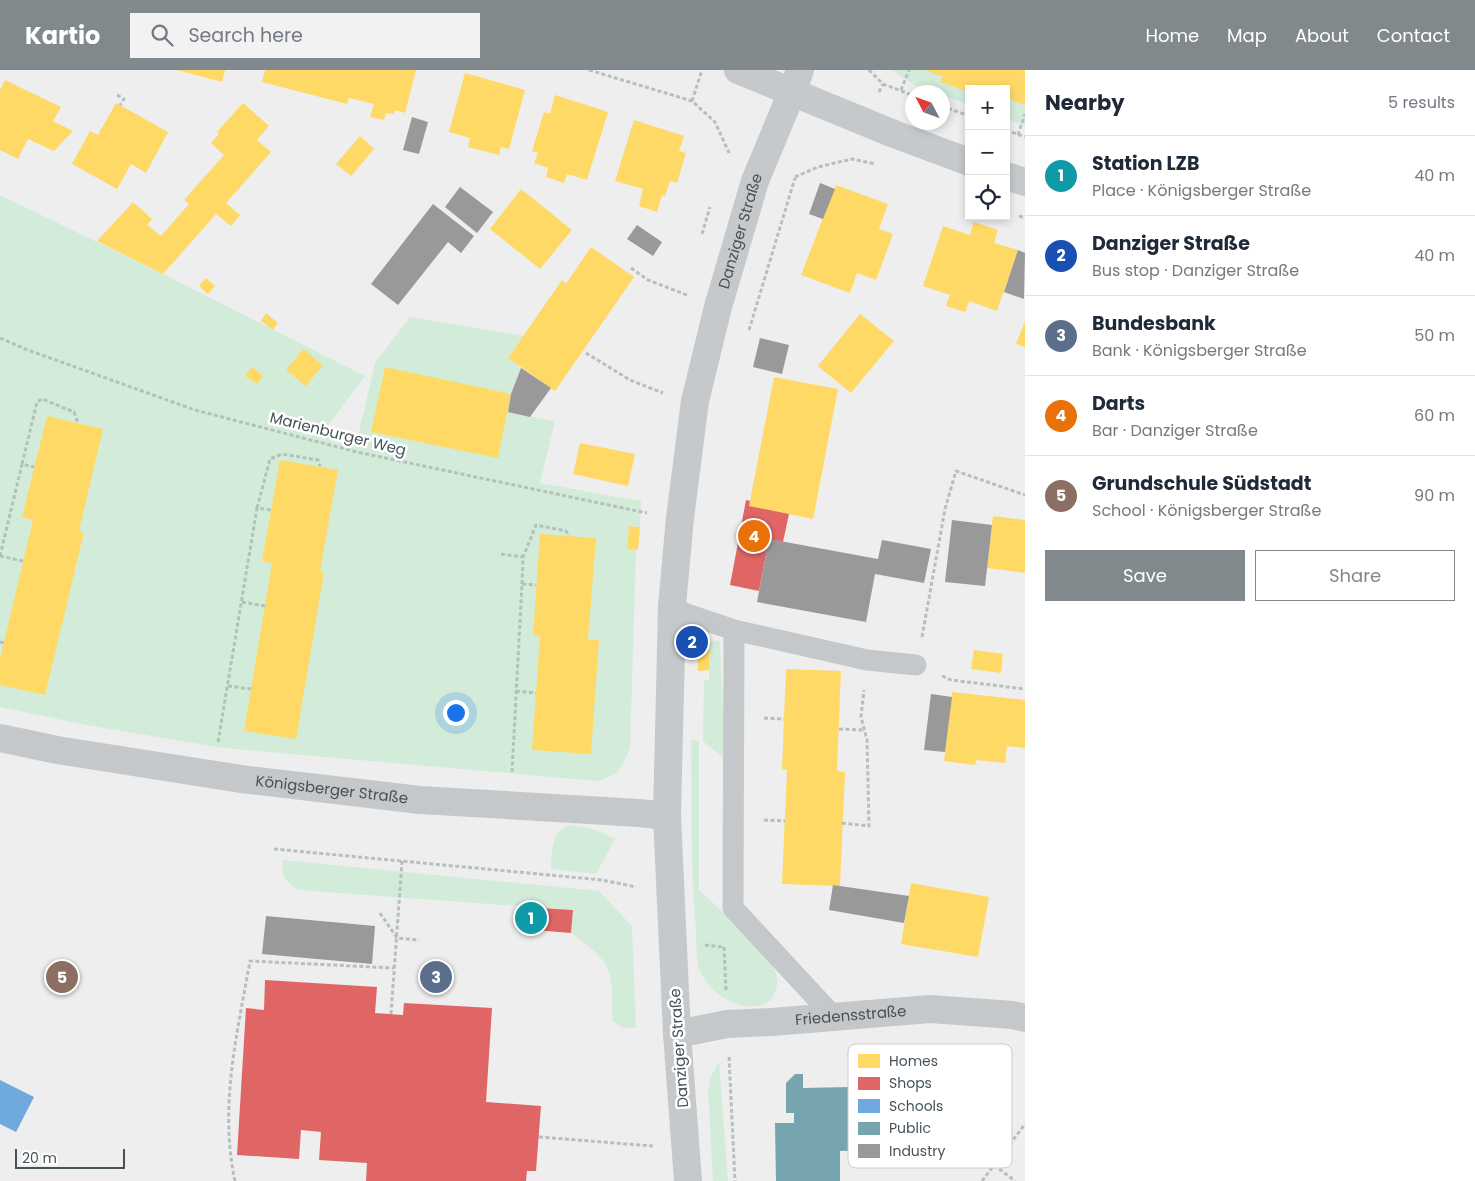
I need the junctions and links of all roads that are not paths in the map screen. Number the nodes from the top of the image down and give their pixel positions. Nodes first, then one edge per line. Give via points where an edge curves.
1 (738, 70) edge
2 (796, 81) edge
3 (965, 161) edge
4 (1010, 177) edge
5 (1025, 182) edge
6 (672, 610) junction
7 (734, 630) junction
8 (916, 665) road end
9 (0, 738) edge
10 (667, 816) junction
11 (834, 1017) junction
12 (1025, 1018) edge
13 (677, 1034) junction
14 (688, 1181) edge

1 - 2 street
2 - 3 street via 894,134
2 - 6 street, Danziger Straße via 761,166 718,307 696,401 680,518
4 - 5 street
6 - 7 lane
6 - 10 street, Danziger Straße
7 - 8 lane via 867,660
7 - 11 lane via 732,908
9 - 10 street, Königsberger Straße via 241,779 420,800
10 - 13 street, Danziger Straße
11 - 12 street, Friedensstraße via 930,1009
11 - 13 street, Friedensstraße via 727,1024
13 - 14 street, Danziger Straße

